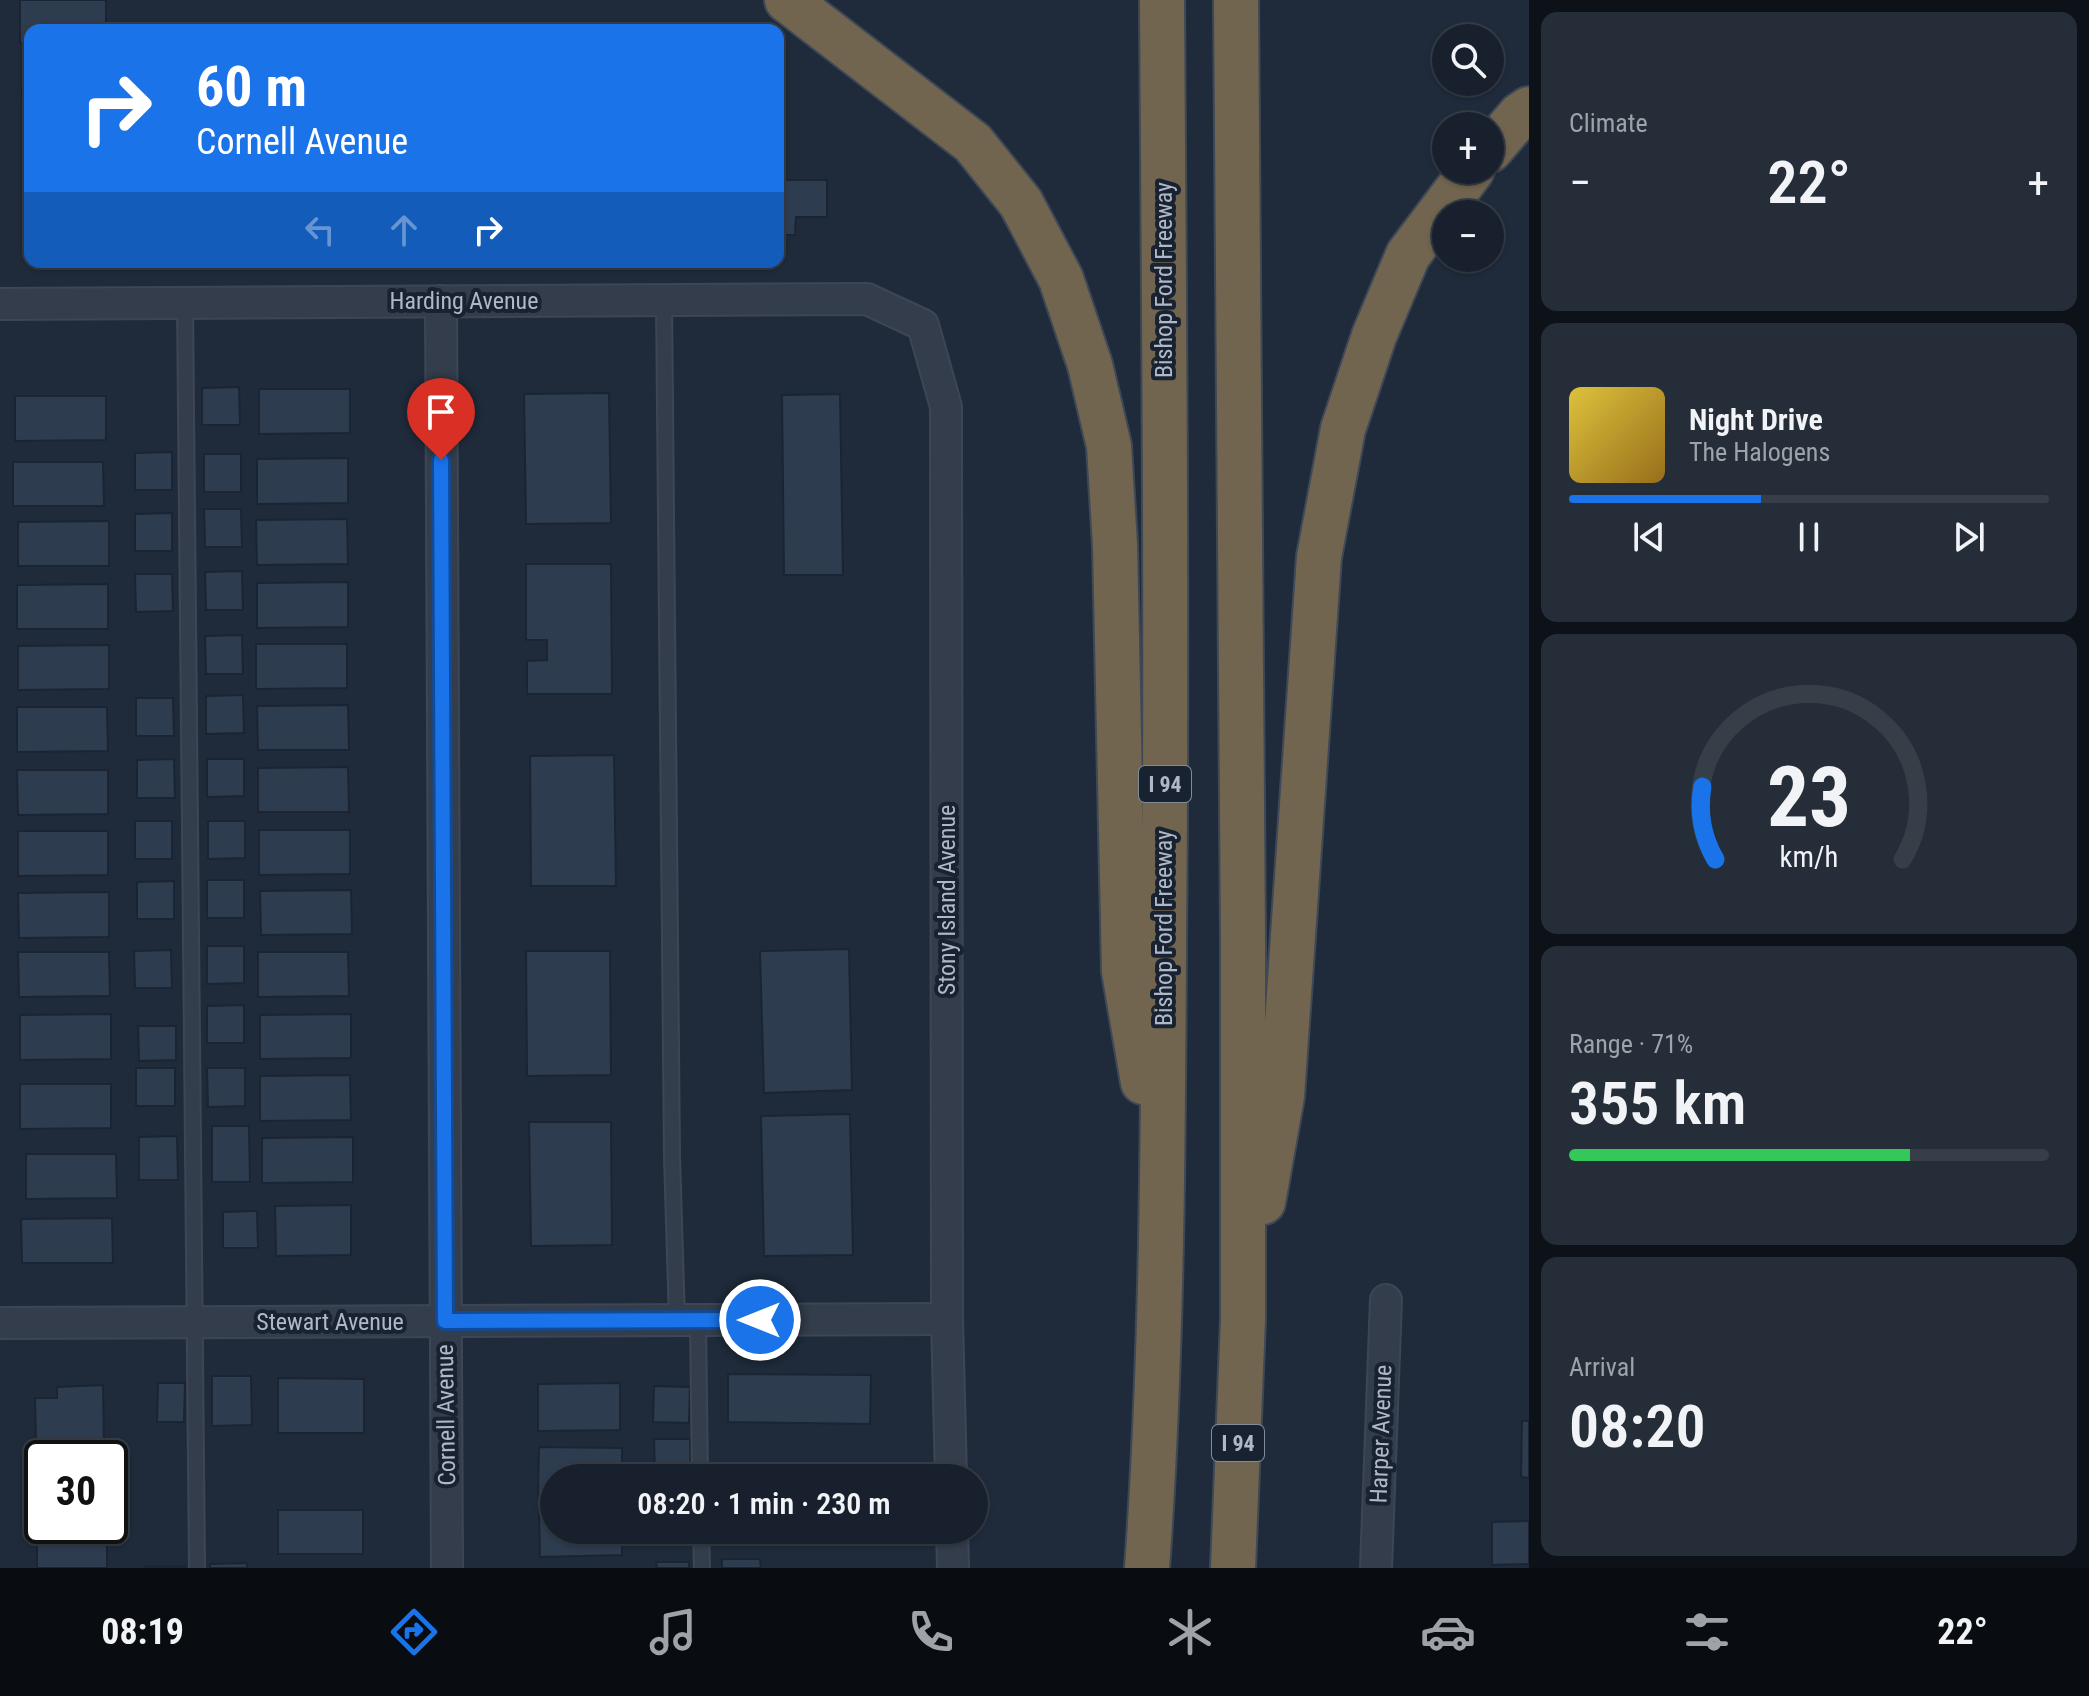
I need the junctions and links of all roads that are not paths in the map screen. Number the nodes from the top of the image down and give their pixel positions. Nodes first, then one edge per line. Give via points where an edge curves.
1 (787, 0) edge
2 (1162, 0) edge
3 (1236, 0) edge
4 (1529, 109) edge
5 (1504, 134) edge
6 (1461, 184) edge
7 (664, 300) junction
8 (441, 301) junction
9 (185, 303) junction
10 (0, 304) edge
11 (923, 325) joint
12 (1162, 1190) junction
13 (1386, 1300) dead end
14 (947, 1319) junction
15 (1243, 1319) junction
16 (687, 1320) junction
17 (445, 1321) junction
18 (0, 1323) edge
19 (194, 1323) junction
20 (699, 1464) edge
21 (951, 1464) edge
22 (701, 1544) edge
23 (952, 1544) edge
24 (197, 1568) edge
25 (447, 1568) edge
26 (702, 1568) edge
27 (953, 1568) edge
28 (1147, 1568) edge
29 (1233, 1568) edge
30 (1376, 1568) edge

1 - 12 highway via 973,143 1021,203 1061,279 1090,365 1109,446 1115,545 1124,971
2 - 12 highway, Bishop Ford Freeway / I 94 via 1167,620
3 - 15 highway, I 94
4 - 5 highway
6 - 15 highway via 1408,255 1343,429 1319,557 1282,1096
7 - 8 street, Harding Avenue
7 - 11 street, Harding Avenue via 867,299
7 - 16 lane via 671,1141
8 - 9 street, Harding Avenue
8 - 17 street, Cornell Avenue
9 - 10 street, Harding Avenue
9 - 19 lane
11 - 14 street, Stony Island Avenue via 946,407
12 - 28 highway, Bishop Ford Freeway / I 94
13 - 30 street, Harper Avenue
14 - 16 street, Stewart Avenue
14 - 21 street, Stony Island Avenue
15 - 29 highway, I 94
16 - 17 street, Stewart Avenue
16 - 20 lane
17 - 19 street, Stewart Avenue
17 - 25 street, Cornell Avenue
18 - 19 street, Stewart Avenue
19 - 24 lane
22 - 26 lane
23 - 27 street

